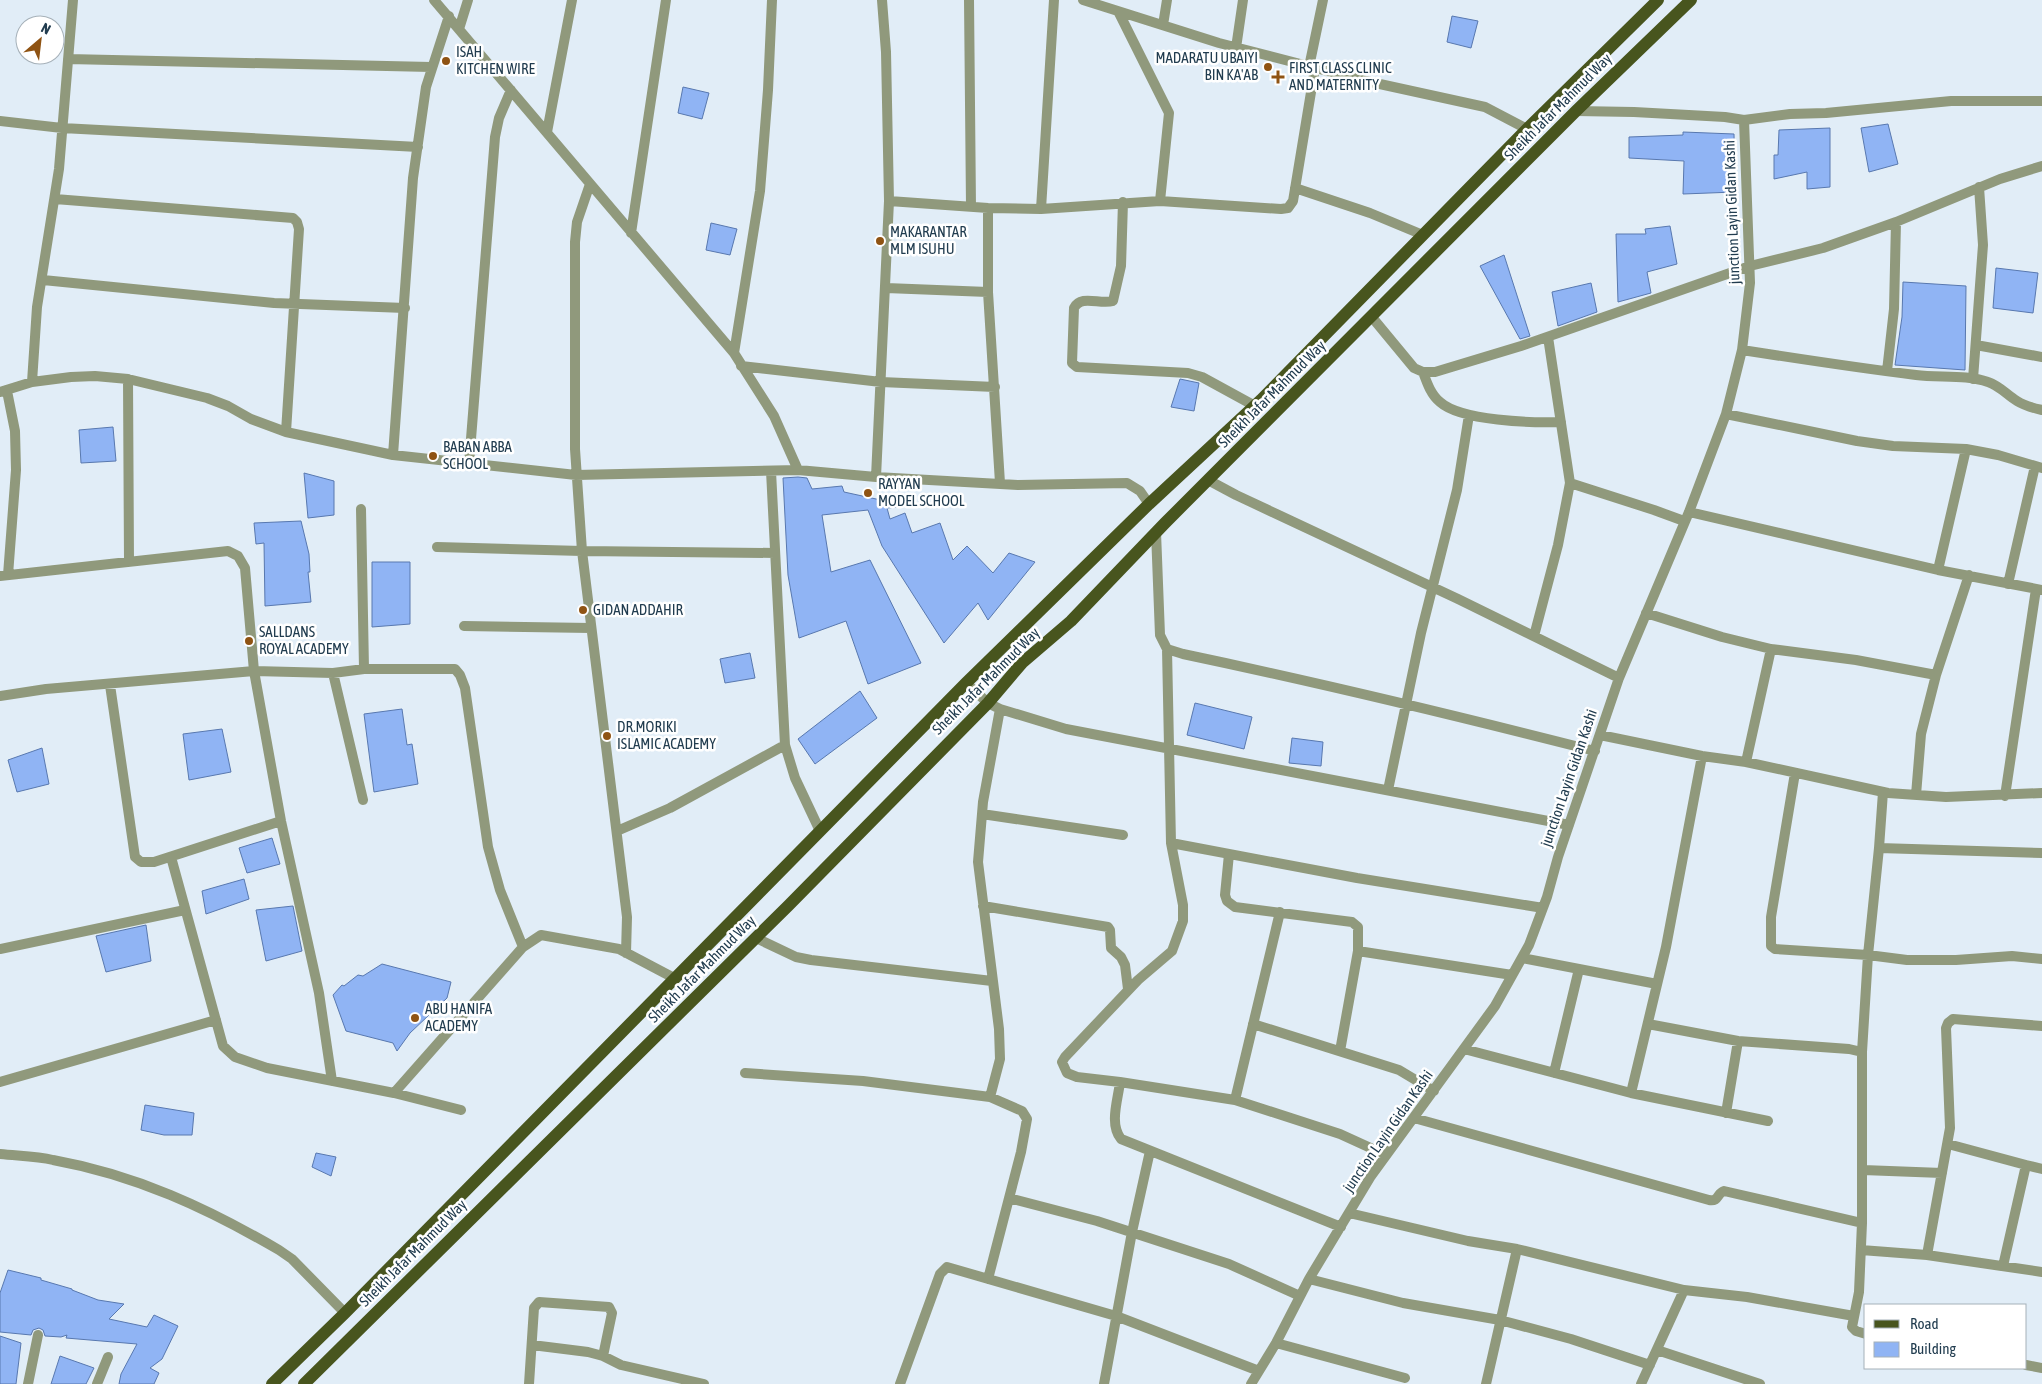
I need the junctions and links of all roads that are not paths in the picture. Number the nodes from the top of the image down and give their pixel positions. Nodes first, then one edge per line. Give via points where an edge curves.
1 (73, 0) edge
2 (434, 0) edge
3 (468, 0) edge
4 (572, 0) edge
5 (666, 0) edge
6 (772, 0) edge
7 (882, 0) edge
8 (969, 0) edge
9 (1054, 0) edge
10 (1083, 0) edge
11 (1167, 0) edge
12 (1243, 0) edge
13 (1323, 0) edge
14 (1658, 0) edge
15 (1691, 0) edge
16 (1095, 2) edge
17 (1119, 13) junction
18 (449, 16) junction
19 (1163, 25) junction
20 (460, 29) junction
21 (1236, 48) junction
22 (68, 59) junction
23 (431, 67) junction
24 (1312, 67) junction
25 (512, 90) junction
26 (2042, 101) edge
27 (1576, 111) junction
28 (1744, 120) junction
29 (0, 121) edge
30 (62, 128) junction
31 (1527, 129) junction
32 (547, 132) junction
33 (418, 147) junction
34 (2042, 166) edge
35 (590, 184) junction
36 (1979, 187) junction
37 (1295, 188) junction
38 (55, 199) junction
39 (889, 201) junction
40 (1160, 201) junction
41 (1123, 202) junction
42 (971, 207) junction
43 (988, 208) junction
44 (1041, 209) junction
45 (1896, 222) junction
46 (631, 233) junction
47 (1423, 235) junction
48 (1750, 266) junction
49 (43, 280) junction
50 (886, 288) junction
51 (988, 292) junction
52 (293, 304) junction
53 (404, 308) junction
54 (1372, 316) junction
55 (1548, 337) junction
56 (1976, 345) junction
57 (1742, 350) junction
58 (734, 353) junction
59 (2042, 357) edge
60 (741, 366) junction
61 (1887, 371) junction
62 (1423, 372) junction
63 (128, 379) junction
64 (1973, 379) junction
65 (32, 382) junction
66 (881, 382) junction
67 (994, 387) junction
68 (4, 391) edge
69 (1255, 406) junction
70 (2042, 410) edge
71 (1726, 414) junction
72 (1469, 415) junction
73 (1561, 422) junction
74 (286, 432) junction
75 (1966, 449) junction
76 (393, 455) junction
77 (469, 464) junction
78 (2039, 467) edge
79 (798, 470) junction
80 (771, 472) junction
81 (576, 474) junction
82 (876, 476) junction
83 (1208, 480) junction
84 (1570, 483) junction
85 (1000, 484) junction
86 (1150, 504) junction
87 (361, 509) dead end
88 (1686, 517) junction
89 (1156, 532) junction
90 (437, 547) dead end
91 (582, 551) junction
92 (775, 552) junction
93 (129, 562) junction
94 (1938, 570) junction
95 (4, 575) edge
96 (1969, 575) junction
97 (2008, 584) junction
98 (1434, 588) junction
99 (2039, 590) edge
100 (1646, 613) junction
101 (464, 626) dead end
102 (591, 628) junction
103 (1534, 636) junction
104 (1167, 649) junction
105 (1771, 649) junction
106 (364, 669) junction
107 (254, 672) junction
108 (333, 673) junction
109 (1936, 675) junction
110 (1619, 678) junction
111 (966, 683) junction
112 (110, 685) junction
113 (0, 696) edge
114 (988, 703) junction
115 (1406, 703) junction
116 (1000, 709) junction
117 (1600, 735) junction
118 (785, 745) junction
119 (1168, 749) junction
120 (1595, 751) junction
121 (1702, 756) junction
122 (1746, 762) junction
123 (1795, 773) junction
124 (1388, 790) junction
125 (1884, 792) junction
126 (2042, 794) edge
127 (1916, 796) junction
128 (2006, 796) junction
129 (363, 800) dead end
130 (982, 814) junction
131 (281, 821) junction
132 (1569, 825) junction
133 (820, 830) junction
134 (617, 831) junction
135 (1123, 835) dead end
136 (1171, 843) junction
137 (1879, 848) junction
138 (2042, 853) edge
139 (1229, 854) junction
140 (170, 858) junction
141 (983, 906) junction
142 (1543, 908) junction
143 (185, 910) junction
144 (1280, 912) junction
145 (756, 938) junction
146 (523, 947) junction
147 (0, 949) edge
148 (626, 952) junction
149 (1358, 952) junction
150 (1868, 956) junction
151 (1522, 958) junction
152 (2042, 959) edge
153 (1579, 969) junction
154 (1512, 975) junction
155 (674, 978) junction
156 (992, 980) junction
157 (1657, 984) junction
158 (1128, 989) junction
159 (216, 1020) junction
160 (1253, 1024) junction
161 (1648, 1024) junction
162 (2042, 1026) edge
163 (1738, 1041) junction
164 (1464, 1049) junction
165 (1340, 1051) junction
166 (1862, 1052) junction
167 (745, 1073) dead end
168 (1554, 1073) junction
169 (332, 1081) junction
170 (0, 1082) edge
171 (1120, 1082) junction
172 (1434, 1091) junction
173 (394, 1093) junction
174 (1631, 1093) junction
175 (990, 1098) junction
176 (1235, 1100) junction
177 (461, 1110) dead end
178 (1726, 1113) junction
179 (1414, 1118) junction
180 (1768, 1121) dead end
181 (1948, 1144) junction
182 (1150, 1151) junction
183 (0, 1154) edge
184 (1386, 1155) junction
185 (2026, 1165) junction
186 (2042, 1169) edge
187 (1863, 1170) junction
188 (1942, 1173) junction
189 (1009, 1198) junction
190 (1349, 1213) junction
191 (1862, 1223) junction
192 (1341, 1227) junction
193 (1132, 1232) junction
194 (1517, 1249) junction
195 (1861, 1250) junction
196 (1927, 1255) junction
197 (2003, 1266) junction
198 (2042, 1272) edge
199 (988, 1279) junction
200 (1309, 1279) junction
201 (1684, 1290) junction
202 (1300, 1296) junction
203 (345, 1313) junction
204 (1116, 1316) junction
205 (1854, 1316) junction
206 (1500, 1320) junction
207 (1864, 1333) edge
208 (38, 1335) dead end
209 (1276, 1343) junction
210 (532, 1345) junction
211 (1657, 1350) junction
212 (603, 1356) junction
213 (108, 1357) dead end
214 (1650, 1365) junction
215 (2027, 1365) edge
216 (2042, 1368) edge
217 (1259, 1371) junction
218 (1405, 1378) dead end
219 (28, 1384) edge
220 (97, 1384) edge
221 (272, 1384) edge
222 (304, 1384) edge
223 (529, 1384) edge
224 (704, 1384) edge
225 (900, 1384) edge
226 (1104, 1384) edge
227 (1251, 1384) edge
228 (1486, 1384) edge
229 (1641, 1384) edge
230 (1760, 1384) edge

1 - 22 street
2 - 18 street
3 - 20 street
4 - 32 street
5 - 46 street
6 - 58 street via 760,192
7 - 39 street
8 - 42 street
9 - 44 street
10 - 16 street
11 - 19 street
12 - 21 street
13 - 24 street
14 - 31 main road, Sheikh Jafar Mahmud Way
15 - 27 main road, Sheikh Jafar Mahmud Way
16 - 17 street
17 - 19 street
17 - 40 street via 1169,113
18 - 20 street
18 - 23 street
19 - 21 street
20 - 25 street
21 - 24 street
22 - 23 street
22 - 30 street
23 - 33 street
24 - 31 street via 1485,108
24 - 37 street
25 - 32 street
25 - 77 street via 499,118 495,137
26 - 28 street via 1950,101
27 - 28 street
27 - 54 main road, Sheikh Jafar Mahmud Way
28 - 48 street, junction Layin Gidan Kashi
29 - 30 street
30 - 33 street
30 - 38 street
31 - 47 main road, Sheikh Jafar Mahmud Way
32 - 35 street
33 - 53 street
34 - 36 street
35 - 46 street
35 - 81 street via 575,242
36 - 45 street
36 - 56 street via 1983,245
37 - 40 street via 1288,208 1281,209
37 - 47 street
38 - 49 street
38 - 52 street via 293,218 299,229
39 - 42 street
39 - 50 street
40 - 41 street
41 - 44 street
41 - 69 street via 1121,266 1113,301 1081,301 1076,304 1072,362 1077,367 1188,373 1202,377
42 - 43 street
43 - 44 street
43 - 51 street
45 - 48 street via 1823,248
45 - 61 street via 1894,309
46 - 58 street
47 - 69 main road, Sheikh Jafar Mahmud Way
48 - 55 street
48 - 57 street, junction Layin Gidan Kashi
49 - 52 street
49 - 65 street via 37,307
50 - 51 street
50 - 66 street
51 - 67 street
52 - 53 street
52 - 74 street
53 - 76 street
54 - 62 street via 1414,368
54 - 83 main road, Sheikh Jafar Mahmud Way
55 - 62 street via 1435,372
55 - 73 street
56 - 59 street
56 - 64 street
57 - 61 street
57 - 71 street, junction Layin Gidan Kashi
58 - 60 street
60 - 66 street
60 - 79 street via 774,416
61 - 64 street
62 - 72 street via 1428,388 1438,401 1445,407
63 - 65 street via 95,376
63 - 74 street via 207,398
63 - 93 street
64 - 70 street via 1989,382 2023,404
65 - 68 street
66 - 67 street
66 - 82 street
67 - 85 street
68 - 95 street via 15,431 16,470
69 - 86 main road, Sheikh Jafar Mahmud Way
71 - 75 street via 1857,441
71 - 88 street, junction Layin Gidan Kashi
72 - 73 street via 1536,423
72 - 98 street via 1457,490
73 - 84 street
74 - 76 street
75 - 78 street
75 - 94 street
76 - 77 street
77 - 81 street
78 - 97 street
79 - 80 street
79 - 82 street
80 - 81 street
80 - 92 street
81 - 91 street
82 - 85 street
83 - 89 main road, Sheikh Jafar Mahmud Way
83 - 98 street
84 - 88 street
84 - 103 street via 1558,545
85 - 86 street via 1127,483 1140,491
86 - 111 main road, Sheikh Jafar Mahmud Way
87 - 106 street
88 - 94 street
88 - 100 street, junction Layin Gidan Kashi
89 - 104 street via 1160,635
89 - 114 main road, Sheikh Jafar Mahmud Way via 1071,621 1022,663
90 - 91 street
91 - 92 street
91 - 102 street
92 - 118 street
93 - 95 street
93 - 107 street via 228,551 238,556 245,568
94 - 96 street
96 - 97 street
96 - 109 street
97 - 99 street
98 - 103 street
98 - 115 street
99 - 128 street
100 - 105 street
100 - 110 street, junction Layin Gidan Kashi
101 - 102 street
102 - 134 street
103 - 110 street
104 - 115 street
104 - 119 street
105 - 109 street
105 - 122 street
106 - 108 street
106 - 146 street via 454,669 460,675 466,688 488,846 500,890
107 - 108 street
107 - 112 street
107 - 131 street
108 - 129 street
109 - 127 street via 1921,734
110 - 117 street, junction Layin Gidan Kashi
111 - 114 street
111 - 133 main road, Sheikh Jafar Mahmud Way
112 - 113 street
112 - 140 street via 135,857 141,862
114 - 116 street
114 - 145 main road, Sheikh Jafar Mahmud Way
115 - 120 street
115 - 124 street
116 - 119 street via 1066,729
116 - 130 street
117 - 120 street, junction Layin Gidan Kashi
117 - 121 street
118 - 133 street via 795,778
118 - 134 street via 670,808
119 - 124 street
119 - 136 street
120 - 132 street, junction Layin Gidan Kashi
121 - 122 street
121 - 157 street
122 - 123 street
123 - 125 street
123 - 150 street via 1771,917 1772,946 1787,951
124 - 132 street
125 - 127 street
125 - 137 street
126 - 128 street
127 - 128 street
130 - 135 street
130 - 141 street via 978,862
131 - 140 street
131 - 169 street via 319,994
132 - 142 street, junction Layin Gidan Kashi
133 - 155 main road, Sheikh Jafar Mahmud Way
134 - 148 street via 627,917
136 - 139 street
136 - 158 street via 1182,905 1181,929 1172,951
137 - 138 street
137 - 150 street
139 - 142 street
139 - 144 street via 1227,901 1235,907
140 - 143 street
141 - 156 street
141 - 158 street via 1108,927 1111,948 1125,965
142 - 151 street, junction Layin Gidan Kashi
143 - 147 street
143 - 159 street
144 - 149 street via 1352,922 1358,927 1360,936
144 - 160 street
145 - 156 street via 796,957 811,960
145 - 222 main road, Sheikh Jafar Mahmud Way
146 - 148 street via 541,935
146 - 173 street
148 - 155 street
149 - 154 street
149 - 165 street
150 - 152 street via 1907,960 2012,956
150 - 166 street
151 - 153 street
151 - 154 street, junction Layin Gidan Kashi
153 - 157 street
153 - 168 street
154 - 164 street, junction Layin Gidan Kashi via 1495,1006
155 - 203 main road, Sheikh Jafar Mahmud Way
156 - 175 street via 1000,1059
157 - 161 street
158 - 171 street via 1062,1062 1067,1073 1077,1077
159 - 169 street via 224,1046 235,1057 267,1068
159 - 170 street
160 - 165 street
160 - 176 street
161 - 163 street
161 - 174 street
162 - 181 street via 1953,1019 1948,1023
163 - 166 street
163 - 178 street
164 - 168 street
164 - 172 street, junction Layin Gidan Kashi
165 - 172 street via 1400,1070
166 - 187 street
167 - 175 street via 863,1080
168 - 174 street
169 - 173 street
171 - 176 street
171 - 182 street via 1115,1132 1121,1139
172 - 179 street, junction Layin Gidan Kashi
173 - 177 street
174 - 178 street
175 - 189 street via 1022,1111 1027,1119
176 - 184 street via 1340,1134
178 - 180 street
179 - 184 street, junction Layin Gidan Kashi
179 - 191 street via 1709,1200 1718,1199 1724,1191
181 - 185 street
181 - 188 street
182 - 192 street
182 - 193 street
183 - 203 street via 72,1163 190,1202 280,1250
184 - 190 street, junction Layin Gidan Kashi
185 - 186 street
185 - 197 street
187 - 188 street
187 - 191 street
188 - 196 street
189 - 193 street
189 - 199 street
190 - 192 street, junction Layin Gidan Kashi
190 - 194 street
191 - 195 street
192 - 200 street, junction Layin Gidan Kashi
193 - 202 street via 1243,1269
193 - 204 street
194 - 201 street
194 - 206 street
195 - 196 street
195 - 205 street
196 - 197 street
197 - 198 street
199 - 204 street
199 - 225 street via 951,1268 943,1269
200 - 202 street, junction Layin Gidan Kashi
200 - 206 street via 1403,1303
201 - 205 street via 1747,1297
201 - 211 street
202 - 209 street, junction Layin Gidan Kashi
203 - 221 main road, Sheikh Jafar Mahmud Way
204 - 217 street
204 - 226 street
205 - 207 street via 1852,1327
206 - 214 street
206 - 228 street
208 - 219 street
209 - 217 street, junction Layin Gidan Kashi
209 - 218 street
210 - 212 street
210 - 212 street via 534,1308 539,1302 609,1307 612,1313
210 - 223 street
211 - 214 street
211 - 230 street
212 - 224 street via 621,1365
213 - 220 street
214 - 229 street
215 - 216 street
217 - 227 street, junction Layin Gidan Kashi

